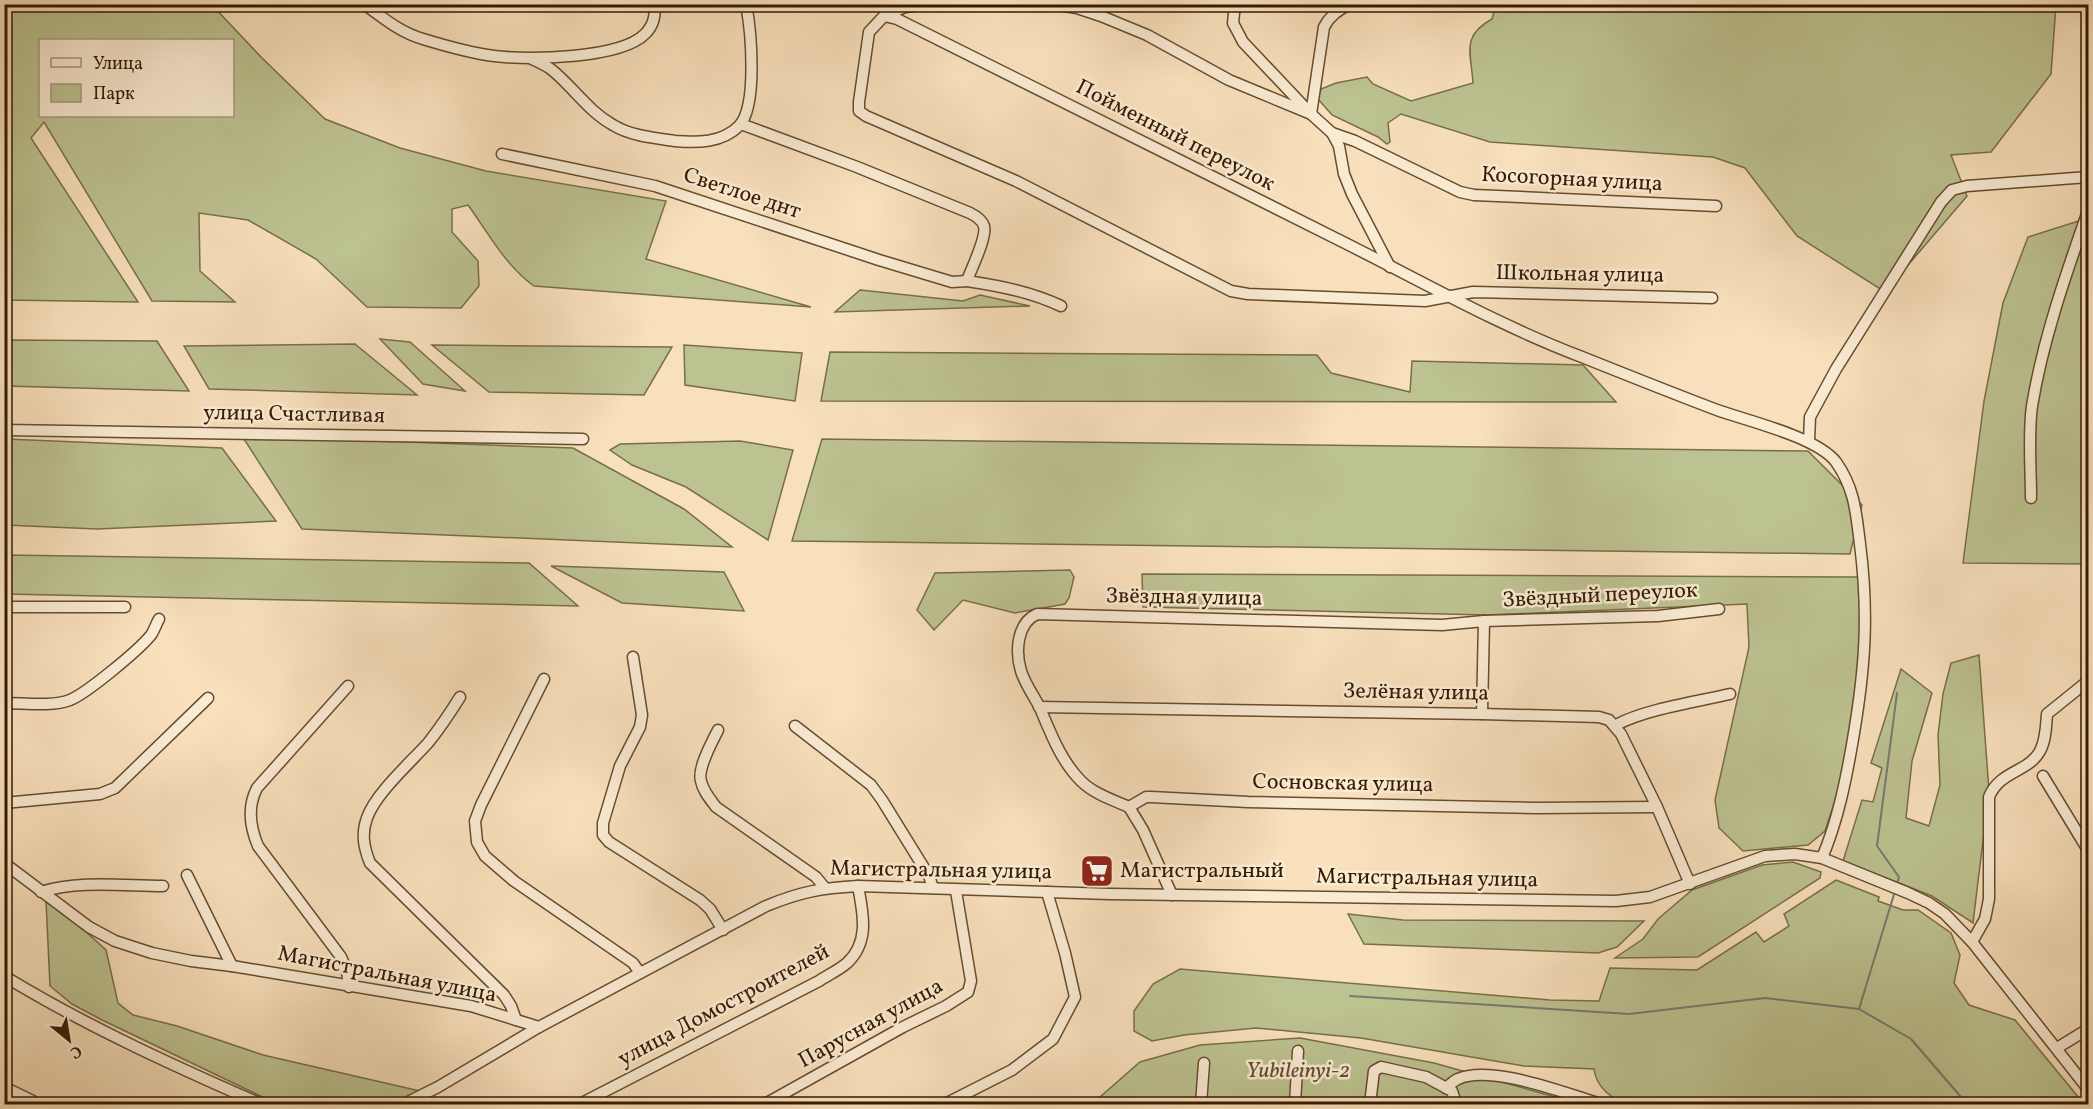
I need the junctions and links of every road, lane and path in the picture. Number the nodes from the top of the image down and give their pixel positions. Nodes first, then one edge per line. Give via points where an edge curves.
1 (364, 4) edge
2 (655, 4) edge
3 (746, 4) edge
4 (927, 4) edge
5 (1053, 4) edge
6 (1235, 4) edge
7 (1351, 4) edge
8 (884, 16) junction
9 (532, 59) junction
10 (1311, 114) junction
11 (741, 124) junction
12 (1332, 133) junction
13 (501, 154) dead end
14 (2088, 177) edge
15 (1716, 206) dead end
16 (2088, 211) edge
17 (1390, 267) junction
18 (967, 282) junction
19 (1447, 296) junction
20 (1712, 298) dead end
21 (1061, 306) dead end
22 (4, 430) edge
23 (583, 439) dead end
24 (1809, 441) junction
25 (2031, 498) dead end
26 (4, 607) edge
27 (125, 607) dead end
28 (1719, 609) dead end
29 (159, 619) dead end
30 (1484, 621) junction
31 (633, 657) dead end
32 (543, 679) dead end
33 (2088, 681) edge
34 (348, 686) dead end
35 (1730, 694) dead end
36 (460, 697) dead end
37 (208, 698) dead end
38 (4, 703) edge
39 (1039, 707) junction
40 (1482, 714) junction
41 (1616, 725) junction
42 (795, 726) dead end
43 (718, 730) dead end
44 (2043, 776) dead end
45 (4, 803) edge
46 (1129, 807) junction
47 (1657, 807) junction
48 (2088, 850) edge
49 (1822, 858) junction
50 (4, 863) edge
51 (187, 875) dead end
52 (1690, 884) junction
53 (163, 886) dead end
54 (858, 886) junction
55 (825, 888) junction
56 (933, 888) junction
57 (956, 891) junction
58 (41, 892) junction
59 (1047, 892) junction
60 (1172, 895) junction
61 (723, 930) junction
62 (1972, 942) junction
63 (232, 966) junction
64 (640, 973) junction
65 (4, 976) edge
66 (349, 987) junction
67 (516, 1020) junction
68 (539, 1027) junction
69 (2088, 1029) edge
70 (2057, 1048) junction
71 (1298, 1051) dead end
72 (1204, 1063) dead end
73 (4, 1087) edge
74 (1446, 1088) junction
75 (2088, 1089) edge
76 (37, 1104) edge
77 (261, 1104) edge
78 (404, 1104) edge
79 (580, 1104) edge
80 (765, 1104) edge
81 (945, 1104) edge
82 (1201, 1104) edge
83 (1295, 1104) edge
84 (1370, 1104) edge
85 (1453, 1104) edge
86 (1601, 1104) edge

1 - 9 street via 404,33 422,39 493,56
2 - 9 street via 651,26 633,42 601,51
3 - 11 street via 752,71
4 - 8 street via 904,7
5 - 10 street via 1077,8 1147,35 1229,80
6 - 10 street via 1233,23 1243,42
7 - 10 street via 1333,14 1324,27
8 - 17 street, Пойменный переулок via 897,19
8 - 19 street, Школьная улица via 869,32 859,102 859,111 866,116 1016,181 1231,291 1425,301
9 - 11 street via 551,69 589,108 613,125 641,136 708,141
10 - 12 street
11 - 18 street via 978,217 985,233
12 - 15 street, Косогорная улица via 1473,195
12 - 17 street via 1352,194
13 - 18 street, Светлое днт via 655,186 879,260 952,282
14 - 24 street via 1952,190 1836,369 1810,417
16 - 25 street via 2043,350 2032,408
17 - 19 street, Пойменный переулок
18 - 21 street, Светлое днт via 1038,295
19 - 20 street, Школьная улица via 1473,292
19 - 24 street, Пойменный переулок via 1570,353
22 - 23 street, улица Счастливая
24 - 49 street, Пойменный переулок via 1833,458 1854,496 1865,585 1863,679 1846,778
26 - 27 street
28 - 30 street, Звёздный переулок via 1647,617
29 - 38 street via 151,635 84,693 59,702
30 - 39 street, Звёздная улица via 1442,625 1037,614 1025,622 1019,642 1021,670
30 - 40 street
31 - 61 street via 642,716 620,766 603,835 700,900
32 - 64 street via 480,805 475,821 477,842 485,856 514,881 633,963
33 - 62 street via 2047,714 2039,753 1994,786 1989,797 1989,898 1985,919
34 - 66 street via 257,788 250,810 258,846 341,957
35 - 41 street
36 - 67 street via 367,816 364,849 370,863 504,996
37 - 45 street via 115,788 100,794
39 - 40 street, Зелёная улица
39 - 46 street, Звёздная улица via 1053,740 1081,781 1095,792
40 - 41 street, Зелёная улица via 1599,717
41 - 47 street
42 - 56 street via 871,785
43 - 55 street via 699,779 705,792 716,807 816,877
44 - 48 street
46 - 47 street, Сосновская улица via 1146,797 1536,808
46 - 60 street
47 - 52 street
49 - 52 street, Магистральная улица via 1795,854 1765,856
49 - 62 street, Магистральная улица via 1929,903
50 - 58 street, Магистральная улица
51 - 63 street
52 - 60 street, Магистральная улица via 1650,897 1616,902
53 - 58 street via 53,888
54 - 55 street, Магистральная улица
54 - 56 street, Магистральная улица
54 - 79 street, улица Домостроителей via 864,931 847,962 819,981
55 - 61 street, Магистральная улица via 795,894
56 - 57 street, Магистральная улица
57 - 59 street, Магистральная улица
57 - 80 street, Парусная улица via 971,981 968,992
58 - 63 street, Магистральная улица via 115,941 152,953
59 - 60 street, Магистральная улица
59 - 81 street via 1075,997 1053,1039 1012,1070
61 - 64 street, Магистральная улица
62 - 70 street, Магистральная улица
63 - 66 street, Магистральная улица
64 - 68 street, Магистральная улица
65 - 77 street via 123,1041
66 - 67 street, Магистральная улица via 471,1006
67 - 68 street, Магистральная улица
68 - 78 street
69 - 70 street
70 - 75 street, Магистральная улица
71 - 83 street
72 - 82 street
73 - 76 street
74 - 84 street via 1426,1077 1381,1067 1374,1071
74 - 85 street via 1452,1091
74 - 86 street via 1457,1080 1487,1075 1517,1079

